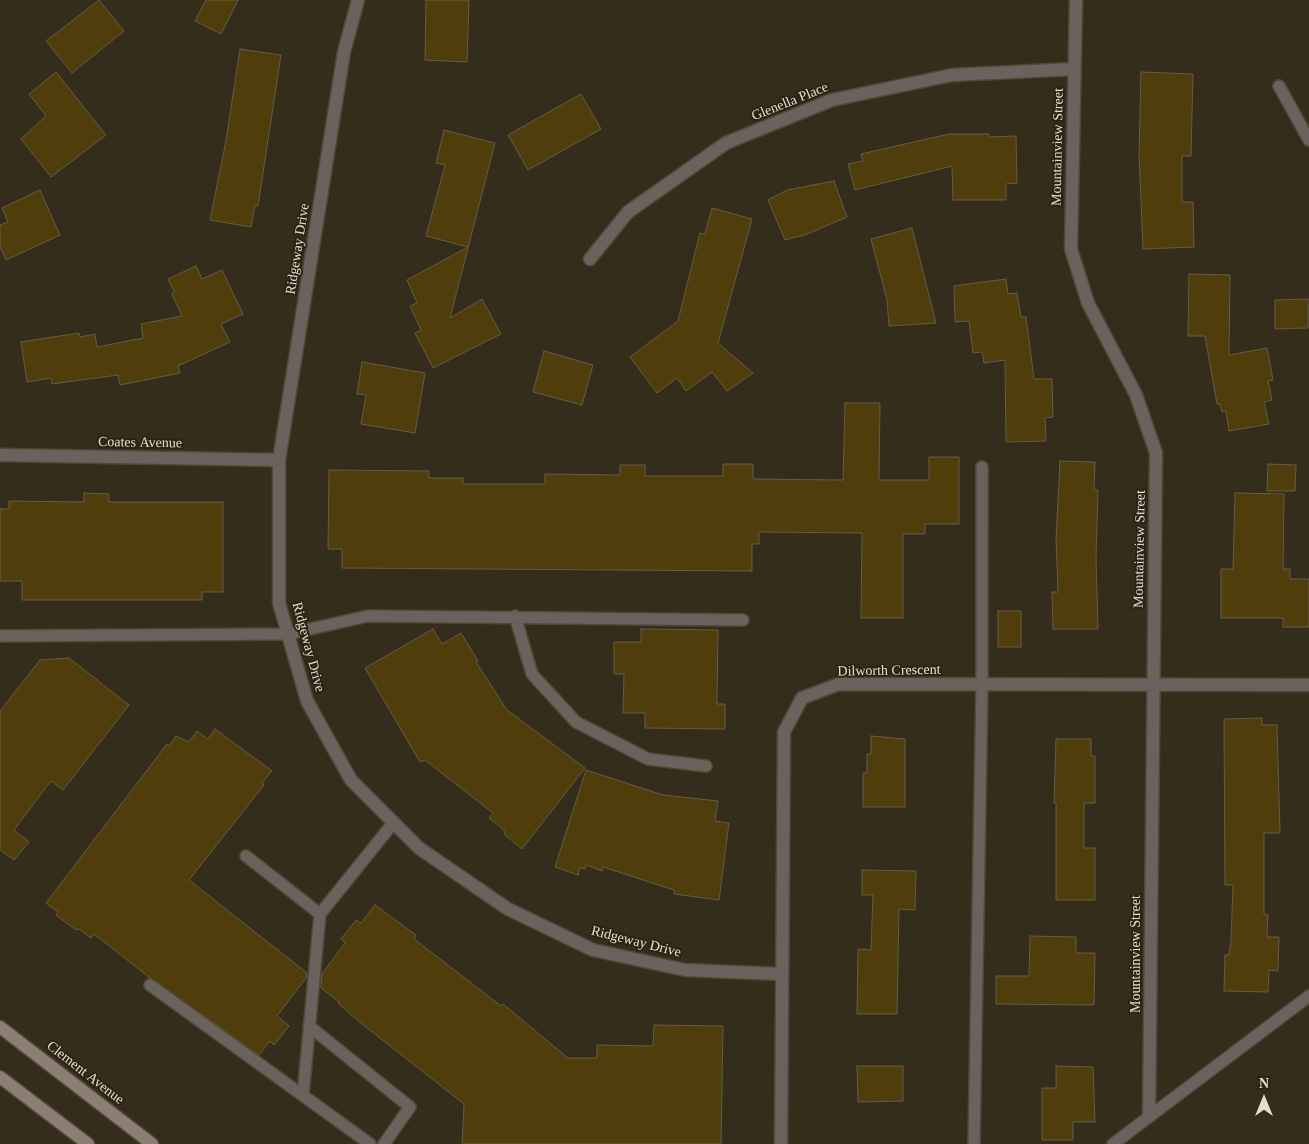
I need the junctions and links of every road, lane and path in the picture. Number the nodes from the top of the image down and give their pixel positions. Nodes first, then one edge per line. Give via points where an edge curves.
1 (358, 0) edge
2 (1076, 0) edge
3 (1074, 68) junction
4 (1279, 86) dead end
5 (1309, 140) edge
6 (590, 259) dead end
7 (0, 455) edge
8 (280, 460) junction
9 (982, 467) dead end
10 (515, 616) junction
11 (743, 620) dead end
12 (288, 634) junction
13 (0, 636) edge
14 (982, 684) junction
15 (1153, 684) junction
16 (1309, 685) edge
17 (706, 766) dead end
18 (394, 822) junction
19 (246, 856) dead end
20 (320, 914) junction
21 (781, 974) junction
22 (150, 985) dead end
23 (1309, 996) edge
24 (0, 1026) edge
25 (309, 1026) junction
26 (0, 1078) edge
27 (303, 1095) junction
28 (1149, 1116) junction
29 (88, 1144) edge
30 (152, 1144) edge
31 (370, 1144) edge
32 (384, 1144) edge
33 (781, 1144) edge
34 (974, 1144) edge
35 (1113, 1144) edge

1 - 8 street, Ridgeway Drive via 344,52
2 - 3 street, Mountainview Street
3 - 6 street, Glenella Place via 952,75 832,100 726,143 628,212
3 - 15 street, Mountainview Street via 1071,249 1088,303 1136,395 1156,453
4 - 5 lane
7 - 8 street, Coates Avenue
8 - 12 street, Ridgeway Drive via 280,603
9 - 14 lane
10 - 11 lane
10 - 12 lane via 368,616
10 - 17 lane via 532,674 576,722 648,760
12 - 13 lane
12 - 18 street, Ridgeway Drive via 307,701 351,780
14 - 15 street, Dilworth Crescent
14 - 21 street, Dilworth Crescent via 839,684 802,698 784,732
14 - 34 lane
15 - 16 street, Dilworth Crescent
15 - 28 street, Mountainview Street
18 - 20 lane
18 - 21 street, Ridgeway Drive via 419,848 508,909 593,950 686,970
19 - 20 lane
20 - 25 lane
21 - 33 street, Dilworth Crescent
22 - 27 lane
23 - 28 lane
24 - 30 main road, Clement Avenue
25 - 27 lane
25 - 32 lane via 410,1107
26 - 29 main road
27 - 31 lane
28 - 35 lane

